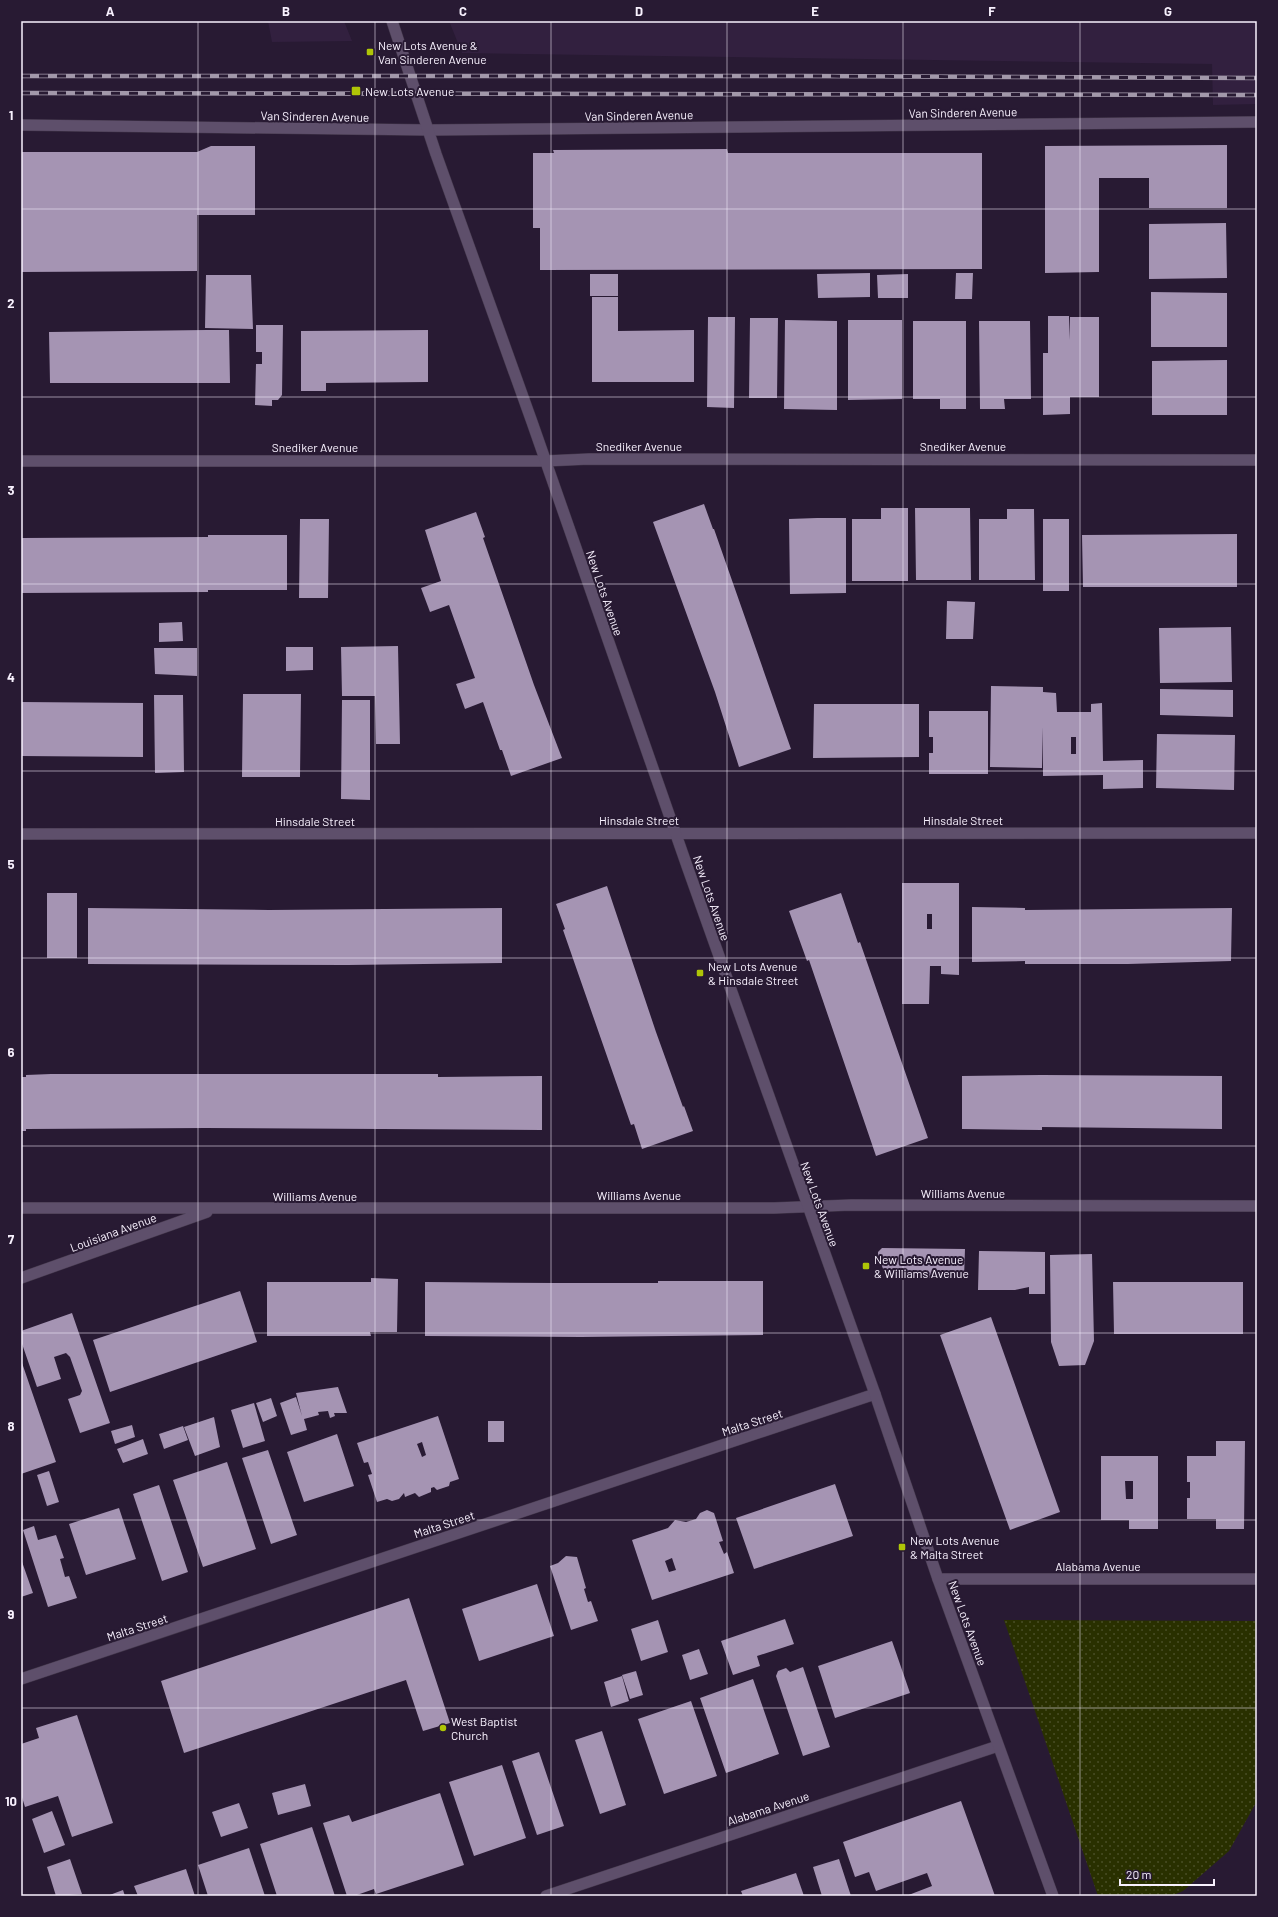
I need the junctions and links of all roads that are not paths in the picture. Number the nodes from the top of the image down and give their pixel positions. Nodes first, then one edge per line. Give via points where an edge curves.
1 (392, 21) edge
2 (1257, 122) edge
3 (21, 125) edge
4 (429, 130) junction
5 (1257, 460) edge
6 (21, 461) edge
7 (545, 461) junction
8 (676, 833) junction
9 (1257, 833) edge
10 (21, 834) edge
11 (1257, 1206) edge
12 (808, 1207) junction
13 (21, 1208) edge
14 (214, 1209) junction
15 (21, 1278) edge
16 (875, 1394) junction
17 (938, 1579) junction
18 (1257, 1579) edge
19 (21, 1679) edge
20 (998, 1746) junction
21 (546, 1896) edge
22 (1053, 1896) edge

1 - 4 street, New Lots Avenue
2 - 4 street, Van Sinderen Avenue
3 - 4 street, Van Sinderen Avenue
4 - 7 street, New Lots Avenue
5 - 7 street, Snediker Avenue
6 - 7 street, Snediker Avenue
7 - 8 street, New Lots Avenue
8 - 9 street, Hinsdale Street
8 - 10 street, Hinsdale Street
8 - 12 street, New Lots Avenue
11 - 12 street, Williams Avenue
12 - 14 street, Williams Avenue
12 - 16 street, New Lots Avenue
13 - 14 street, Williams Avenue
14 - 15 street, Louisiana Avenue
16 - 17 street, New Lots Avenue
16 - 19 street, Malta Street
17 - 18 street, Alabama Avenue
17 - 20 street, New Lots Avenue
20 - 21 street, Alabama Avenue
20 - 22 street, New Lots Avenue

